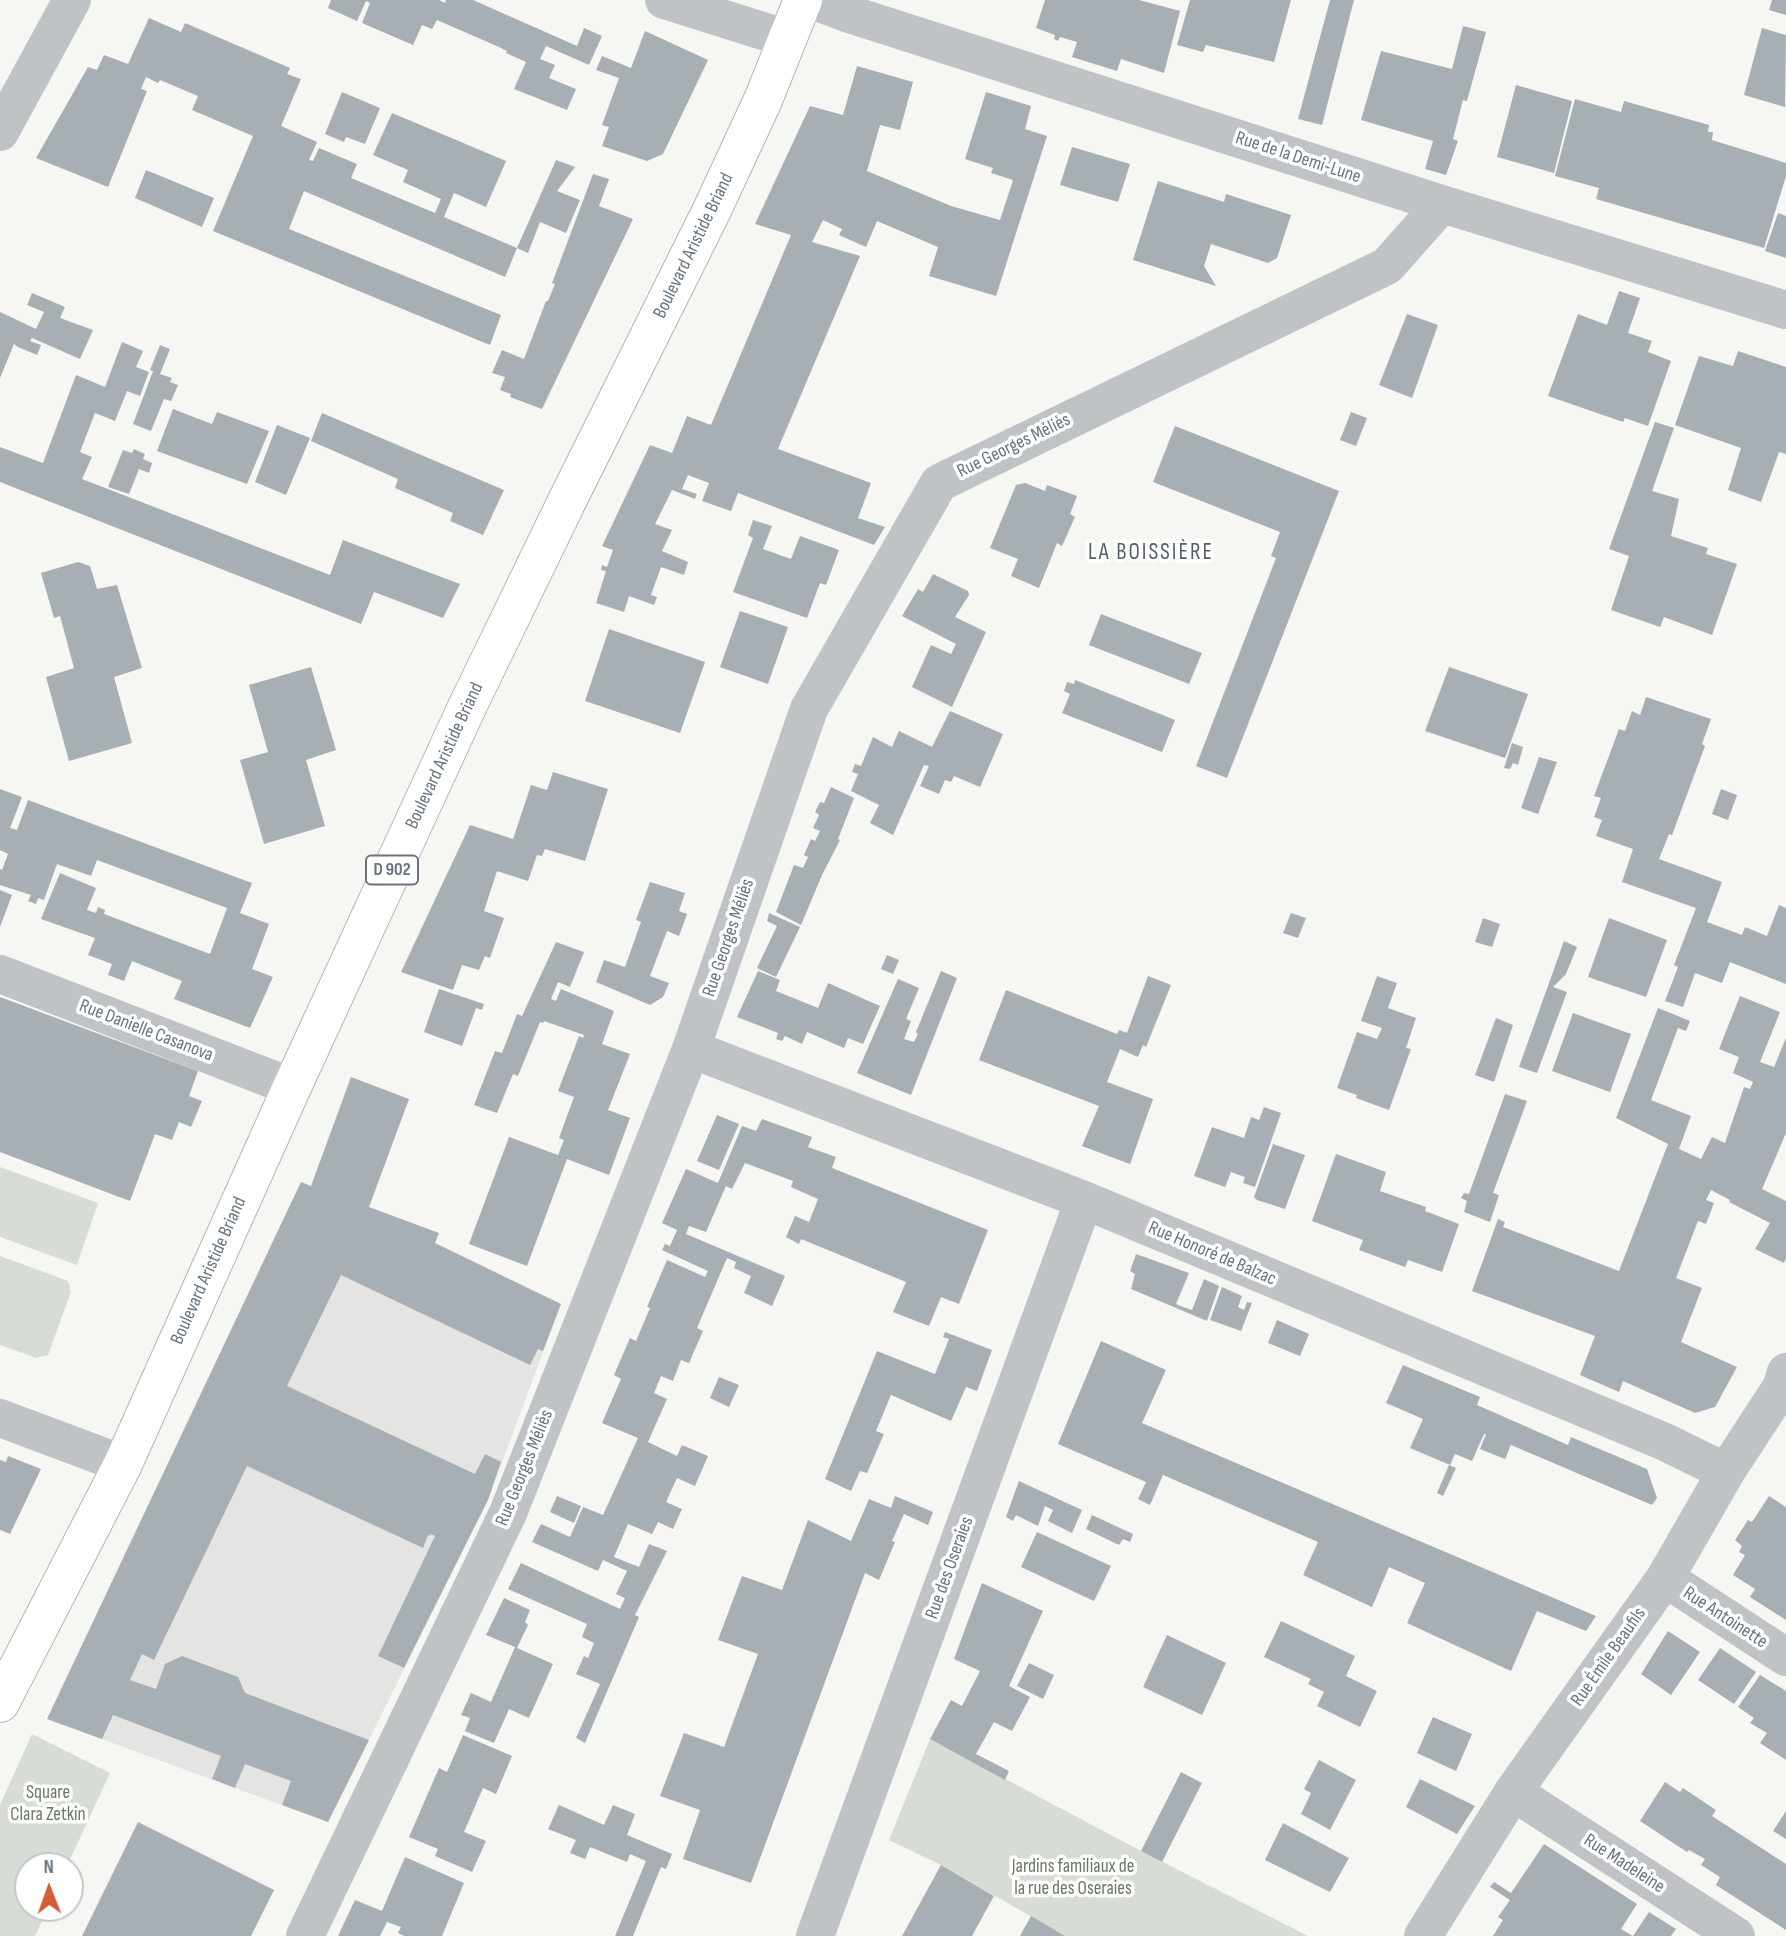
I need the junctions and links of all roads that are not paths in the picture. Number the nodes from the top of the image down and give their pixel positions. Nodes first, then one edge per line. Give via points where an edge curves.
1 (72, 0) edge
2 (664, 0) edge
3 (803, 0) edge
4 (812, 0) edge
5 (788, 39) junction
6 (0, 132) edge
7 (1442, 204) junction
8 (1786, 310) edge
9 (0, 974) edge
10 (691, 1049) junction
11 (292, 1087) junction
12 (1084, 1200) junction
13 (1785, 1382) edge
14 (0, 1418) edge
15 (122, 1464) junction
16 (1726, 1472) junction
17 (1665, 1578) junction
18 (1786, 1657) edge
19 (0, 1703) edge
20 (1513, 1792) junction
21 (304, 1936) edge
22 (815, 1936) edge
23 (1423, 1936) edge
24 (1736, 1936) edge

1 - 6 street
2 - 5 street
3 - 5 main road, Boulevard Aristide Briand / D 902
4 - 7 street, Rue de la Demi-Lune
5 - 11 main road, Boulevard Aristide Briand / D 902 via 712,210 566,501
7 - 8 street, Rue de la Demi-Lune
7 - 10 street, Rue Georges Méliès via 1387,266 939,483 809,709
9 - 11 street, Rue Danielle Casanova
10 - 12 street, Rue Honoré de Balzac
10 - 21 street, Rue Georges Méliès via 508,1513
11 - 15 main road, Boulevard Aristide Briand / D 902
12 - 16 street, Rue Honoré de Balzac via 1665,1442
12 - 22 street, Rue des Oseraies
13 - 16 street, Rue Émile Beaufils
14 - 15 street
15 - 19 main road, Boulevard Aristide Briand / D 902
16 - 17 street, Rue Émile Beaufils
17 - 18 street, Rue Antoinette
17 - 20 street, Rue Émile Beaufils
20 - 23 street, Rue Émile Beaufils
20 - 24 street, Rue Madeleine

